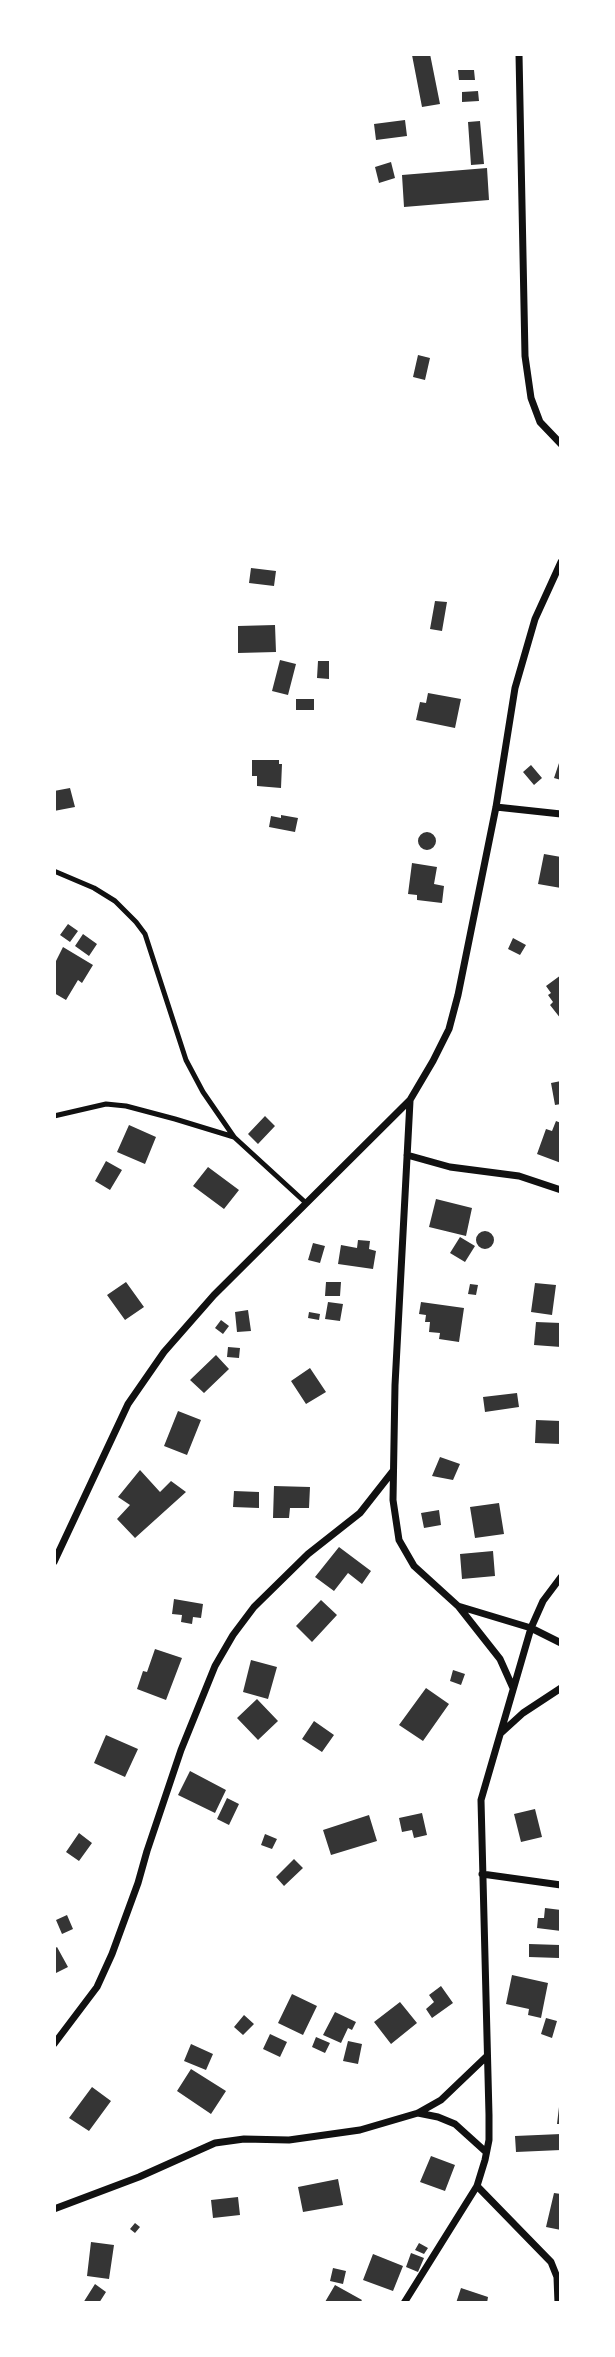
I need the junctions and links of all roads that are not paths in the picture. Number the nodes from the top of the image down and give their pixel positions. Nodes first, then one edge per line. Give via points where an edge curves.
1 (519, 54) edge
2 (561, 444) edge
3 (561, 562) edge
4 (496, 807) junction
5 (561, 814) edge
6 (54, 871) edge
7 (410, 1100) junction
8 (54, 1116) edge
9 (234, 1137) junction
10 (407, 1155) junction
11 (561, 1190) edge
12 (306, 1203) junction
13 (393, 1471) junction
14 (54, 1562) edge
15 (561, 1577) edge
16 (458, 1606) junction
17 (531, 1628) junction
18 (561, 1643) edge
19 (561, 1688) edge
20 (513, 1689) junction
21 (500, 1734) junction
22 (482, 1874) junction
23 (561, 1885) edge
24 (54, 2044) edge
25 (486, 2057) junction
26 (418, 2113) junction
27 (486, 2152) junction
28 (477, 2186) junction
29 (54, 2209) edge
30 (404, 2303) edge
31 (558, 2303) edge

1 - 2 street via 526,356 531,398 540,422
3 - 4 street via 535,619 515,688
4 - 5 street
4 - 7 street via 449,1029
6 - 9 lane via 115,901 145,934 186,1060
7 - 10 street
7 - 12 street
8 - 9 lane via 106,1104
9 - 12 lane
10 - 11 street via 450,1167 519,1176
10 - 13 street
12 - 14 street via 179,1333 143,1380
13 - 16 street via 399,1540 414,1566
13 - 24 street via 360,1513 308,1554 254,1607 233,1635 215,1666 181,1750 112,1954 97,1987
15 - 17 street
16 - 17 street
16 - 20 street via 500,1659
17 - 18 street
17 - 20 street
19 - 21 street
20 - 21 street
21 - 22 street via 481,1800
22 - 23 street
22 - 25 street
25 - 26 street via 441,2100
25 - 27 street
26 - 27 street via 455,2124
26 - 29 street via 360,2130 289,2140 215,2143
27 - 28 street
28 - 30 street
28 - 31 street via 551,2262

